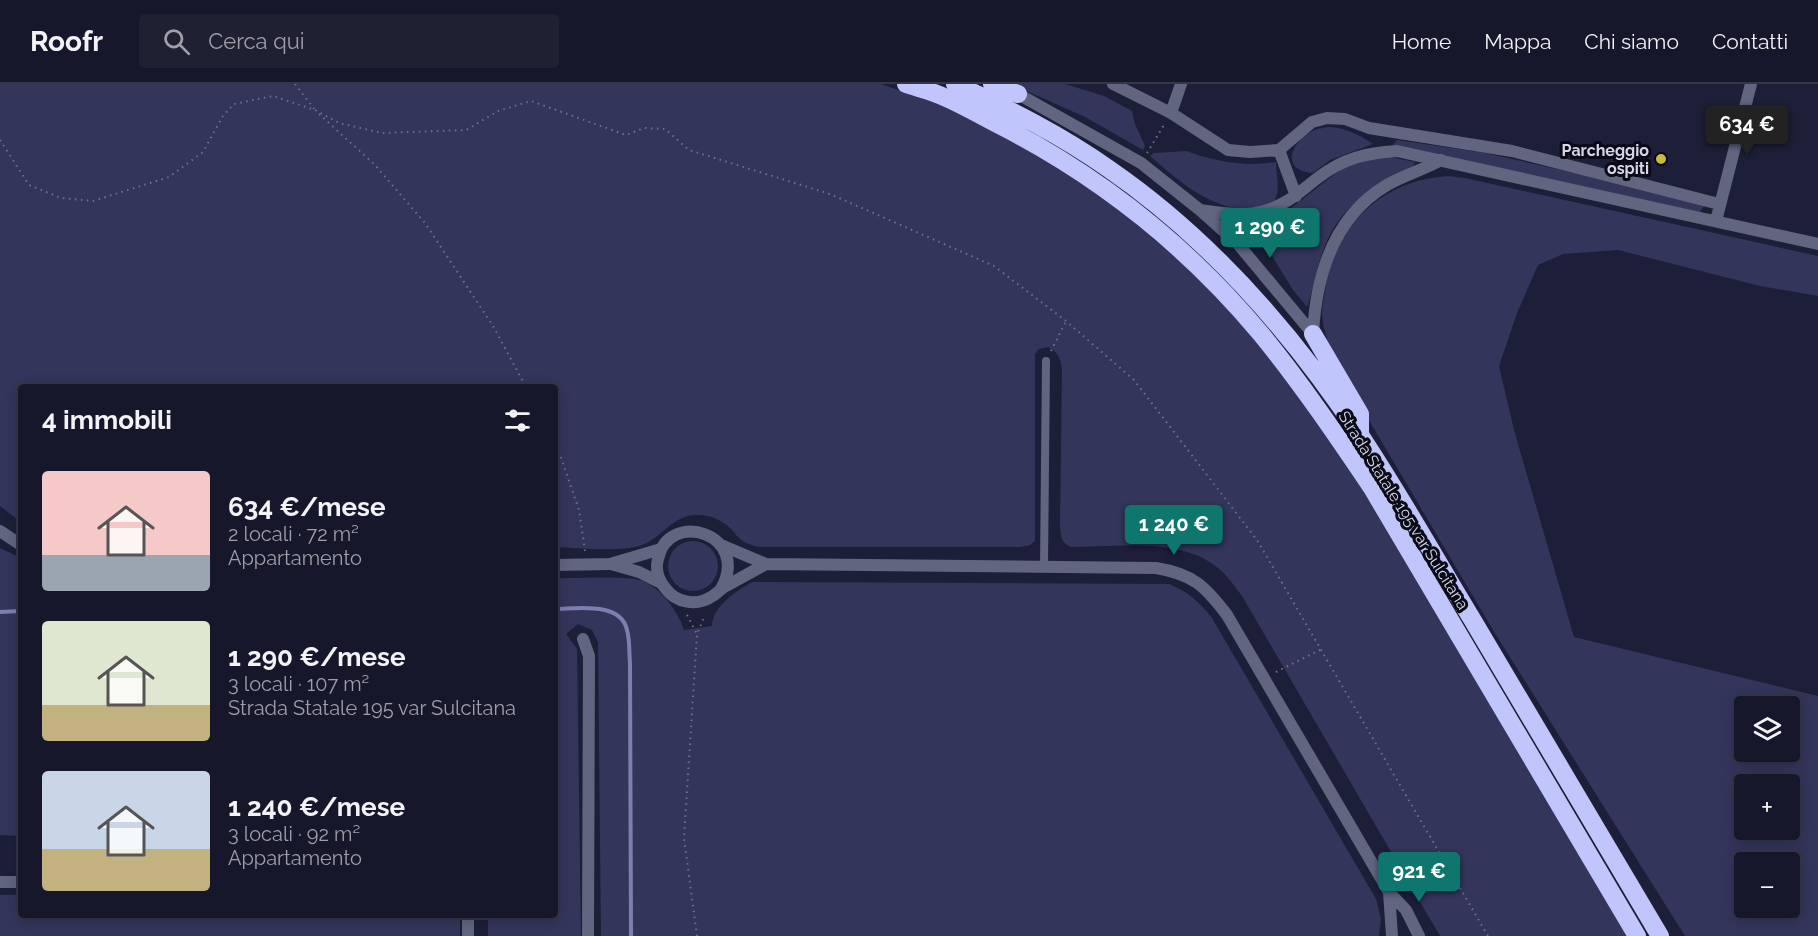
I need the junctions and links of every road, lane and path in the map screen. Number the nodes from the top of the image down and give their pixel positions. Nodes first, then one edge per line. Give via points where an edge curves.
1 (295, 84) edge
2 (906, 84) edge
3 (955, 84) edge
4 (992, 84) edge
5 (1113, 84) edge
6 (1181, 84) edge
7 (1751, 84) edge
8 (1018, 94) joint
9 (315, 110) junction
10 (1171, 113) junction
11 (0, 140) edge
12 (1279, 150) junction
13 (1441, 160) junction
14 (1141, 163) junction
15 (1296, 196) junction
16 (1719, 204) junction
17 (1200, 210) junction
18 (1716, 221) junction
19 (1818, 244) edge
20 (1066, 321) junction
21 (1313, 334) junction
22 (1047, 361) joint
23 (524, 384) edge
24 (1360, 434) junction
25 (558, 449) edge
26 (0, 531) edge
27 (18, 543) edge
28 (721, 545) junction
29 (661, 549) junction
30 (610, 564) junction
31 (766, 564) junction
32 (558, 565) edge
33 (588, 565) junction
34 (1044, 568) junction
35 (661, 583) junction
36 (716, 593) junction
37 (678, 599) junction
38 (697, 634) junction
39 (583, 639) dead end
40 (1322, 649) junction
41 (1263, 678) junction
42 (0, 882) edge
43 (18, 882) edge
44 (1389, 892) junction
45 (468, 918) edge
46 (468, 936) edge
47 (588, 936) edge
48 (697, 936) edge
49 (1392, 936) edge
50 (1419, 936) edge
51 (1488, 936) edge
52 (1637, 936) edge
53 (1660, 936) edge

1 - 9 path
2 - 52 highway, Strada Statale 195 var Sulcitana via 982,116 1051,152 1103,186 1205,273 1260,333 1372,488
3 - 24 highway, Strada Statale 195 var Sulcitana via 1060,137 1109,169 1199,242 1276,324
4 - 8 highway
5 - 10 street
6 - 10 street
7 - 16 street
8 - 14 street
9 - 11 path via 273,96 234,104 203,152 169,177 93,201 61,198 29,185
9 - 20 path via 339,123 382,133 466,130 498,111 531,101 626,135 644,128 665,129 689,150 830,194 994,266
9 - 23 path via 374,164 425,223 493,326
10 - 12 street via 1228,150
10 - 14 path
12 - 15 street
12 - 16 street via 1312,122 1327,118 1345,120 1369,128 1512,151
13 - 15 street via 1397,151 1370,153 1347,159
13 - 18 street
13 - 21 street via 1383,188 1346,222 1324,264 1314,308
14 - 17 street
15 - 17 street via 1263,212 1239,215
16 - 18 street
17 - 21 street via 1238,244
18 - 19 street
20 - 22 path
20 - 40 path via 1134,380 1257,540
21 - 24 highway via 1360,414
22 - 34 lane
24 - 53 highway, Strada Statale 195 var Sulcitana
25 - 33 path via 579,510
26 - 27 street
28 - 29 street via 702,532 690,531 678,534
28 - 31 street
28 - 36 street via 728,567 726,579
29 - 30 street
29 - 35 street via 657,560
30 - 33 street
30 - 35 street
31 - 34 street
31 - 36 street
32 - 33 street
34 - 41 street via 1155,568 1194,579 1227,615
35 - 37 street
36 - 37 street via 701,602
36 - 38 path
37 - 38 path
38 - 48 path via 684,838
39 - 47 street via 589,656
40 - 41 path
40 - 51 path
41 - 44 street
42 - 43 street
44 - 49 street
44 - 50 street via 1406,910
45 - 46 street

